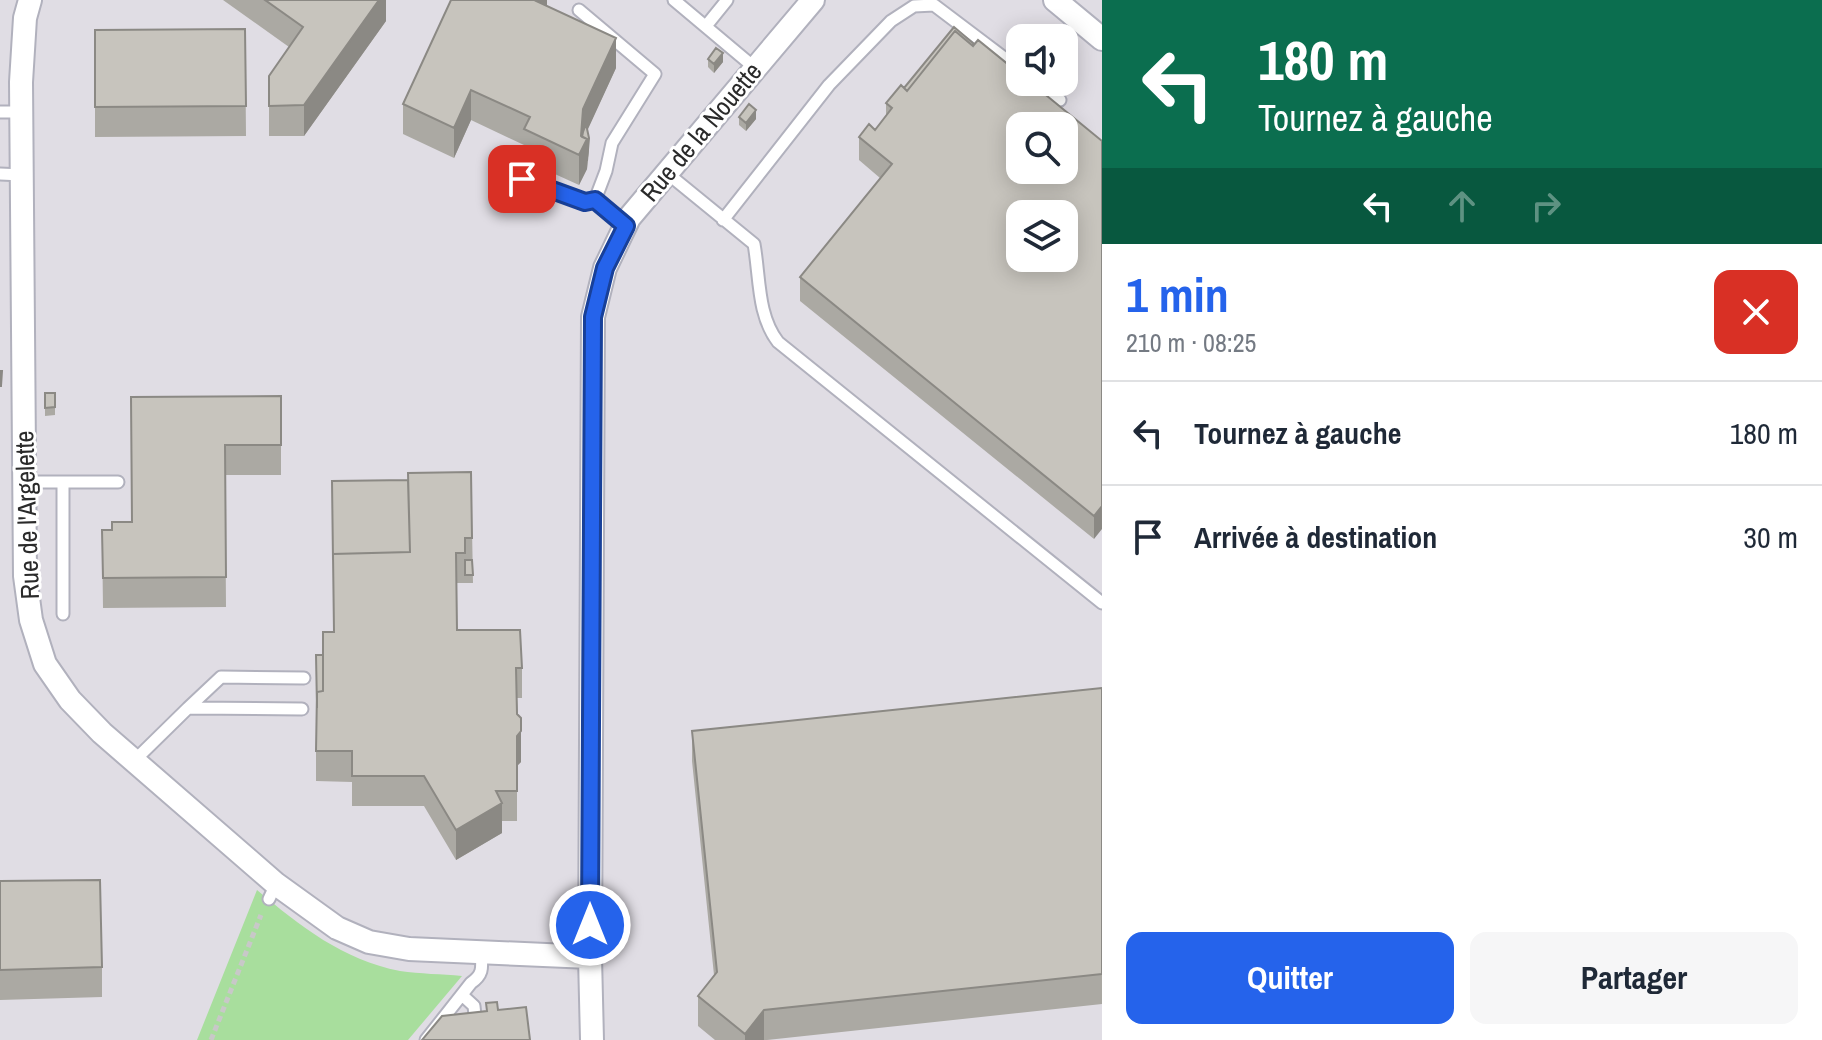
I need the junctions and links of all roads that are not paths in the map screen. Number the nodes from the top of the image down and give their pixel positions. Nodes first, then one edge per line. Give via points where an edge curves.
1 (30, 0) edge
2 (674, 0) edge
3 (727, 0) edge
4 (813, 0) edge
5 (1055, 0) edge
6 (579, 10) dead end
7 (706, 26) junction
8 (1102, 39) edge
9 (1006, 59) edge
10 (755, 68) junction
11 (1054, 96) edge
12 (1060, 100) dead end
13 (11, 112) edge
14 (667, 173) junction
15 (11, 174) edge
16 (522, 179) dead end
17 (595, 200) junction
18 (723, 220) junction
19 (626, 226) junction
20 (24, 482) junction
21 (118, 482) dead end
22 (63, 483) junction
23 (1102, 603) edge
24 (63, 614) dead end
25 (304, 678) dead end
26 (188, 708) junction
27 (302, 709) dead end
28 (134, 761) junction
29 (481, 952) junction
30 (590, 957) junction
31 (462, 995) junction
32 (476, 1030) edge
33 (426, 1040) edge
34 (592, 1040) edge

1 - 13 street, Rue de l'Argelette
2 - 7 lane
3 - 7 lane
4 - 10 street, Rue de la Nouette
5 - 8 street
6 - 17 lane via 655,74 612,143
7 - 10 lane
9 - 18 lane via 934,5 914,6 891,21 829,85
10 - 14 street, Rue de la Nouette
11 - 12 lane
13 - 15 street, Rue de l'Argelette
14 - 18 lane
14 - 19 street, Rue de la Nouette
15 - 20 street, Rue de l'Argelette
16 - 17 lane via 585,202
17 - 19 lane
18 - 23 lane via 754,244 763,315 778,342
19 - 30 street, Rue de la Nouette via 605,268 593,317
20 - 22 lane
20 - 28 street, Rue de l'Argelette via 27,590 45,664 70,700
21 - 22 lane
22 - 24 lane
25 - 26 lane via 221,677
26 - 27 lane
26 - 28 lane
28 - 29 street, Rue de l'Argelette via 272,892 337,928 369,942 409,949
29 - 30 street, Rue de l'Argelette
29 - 31 lane via 482,971
30 - 34 street, Rue de la Nouette
31 - 32 lane via 474,1006
31 - 33 lane

